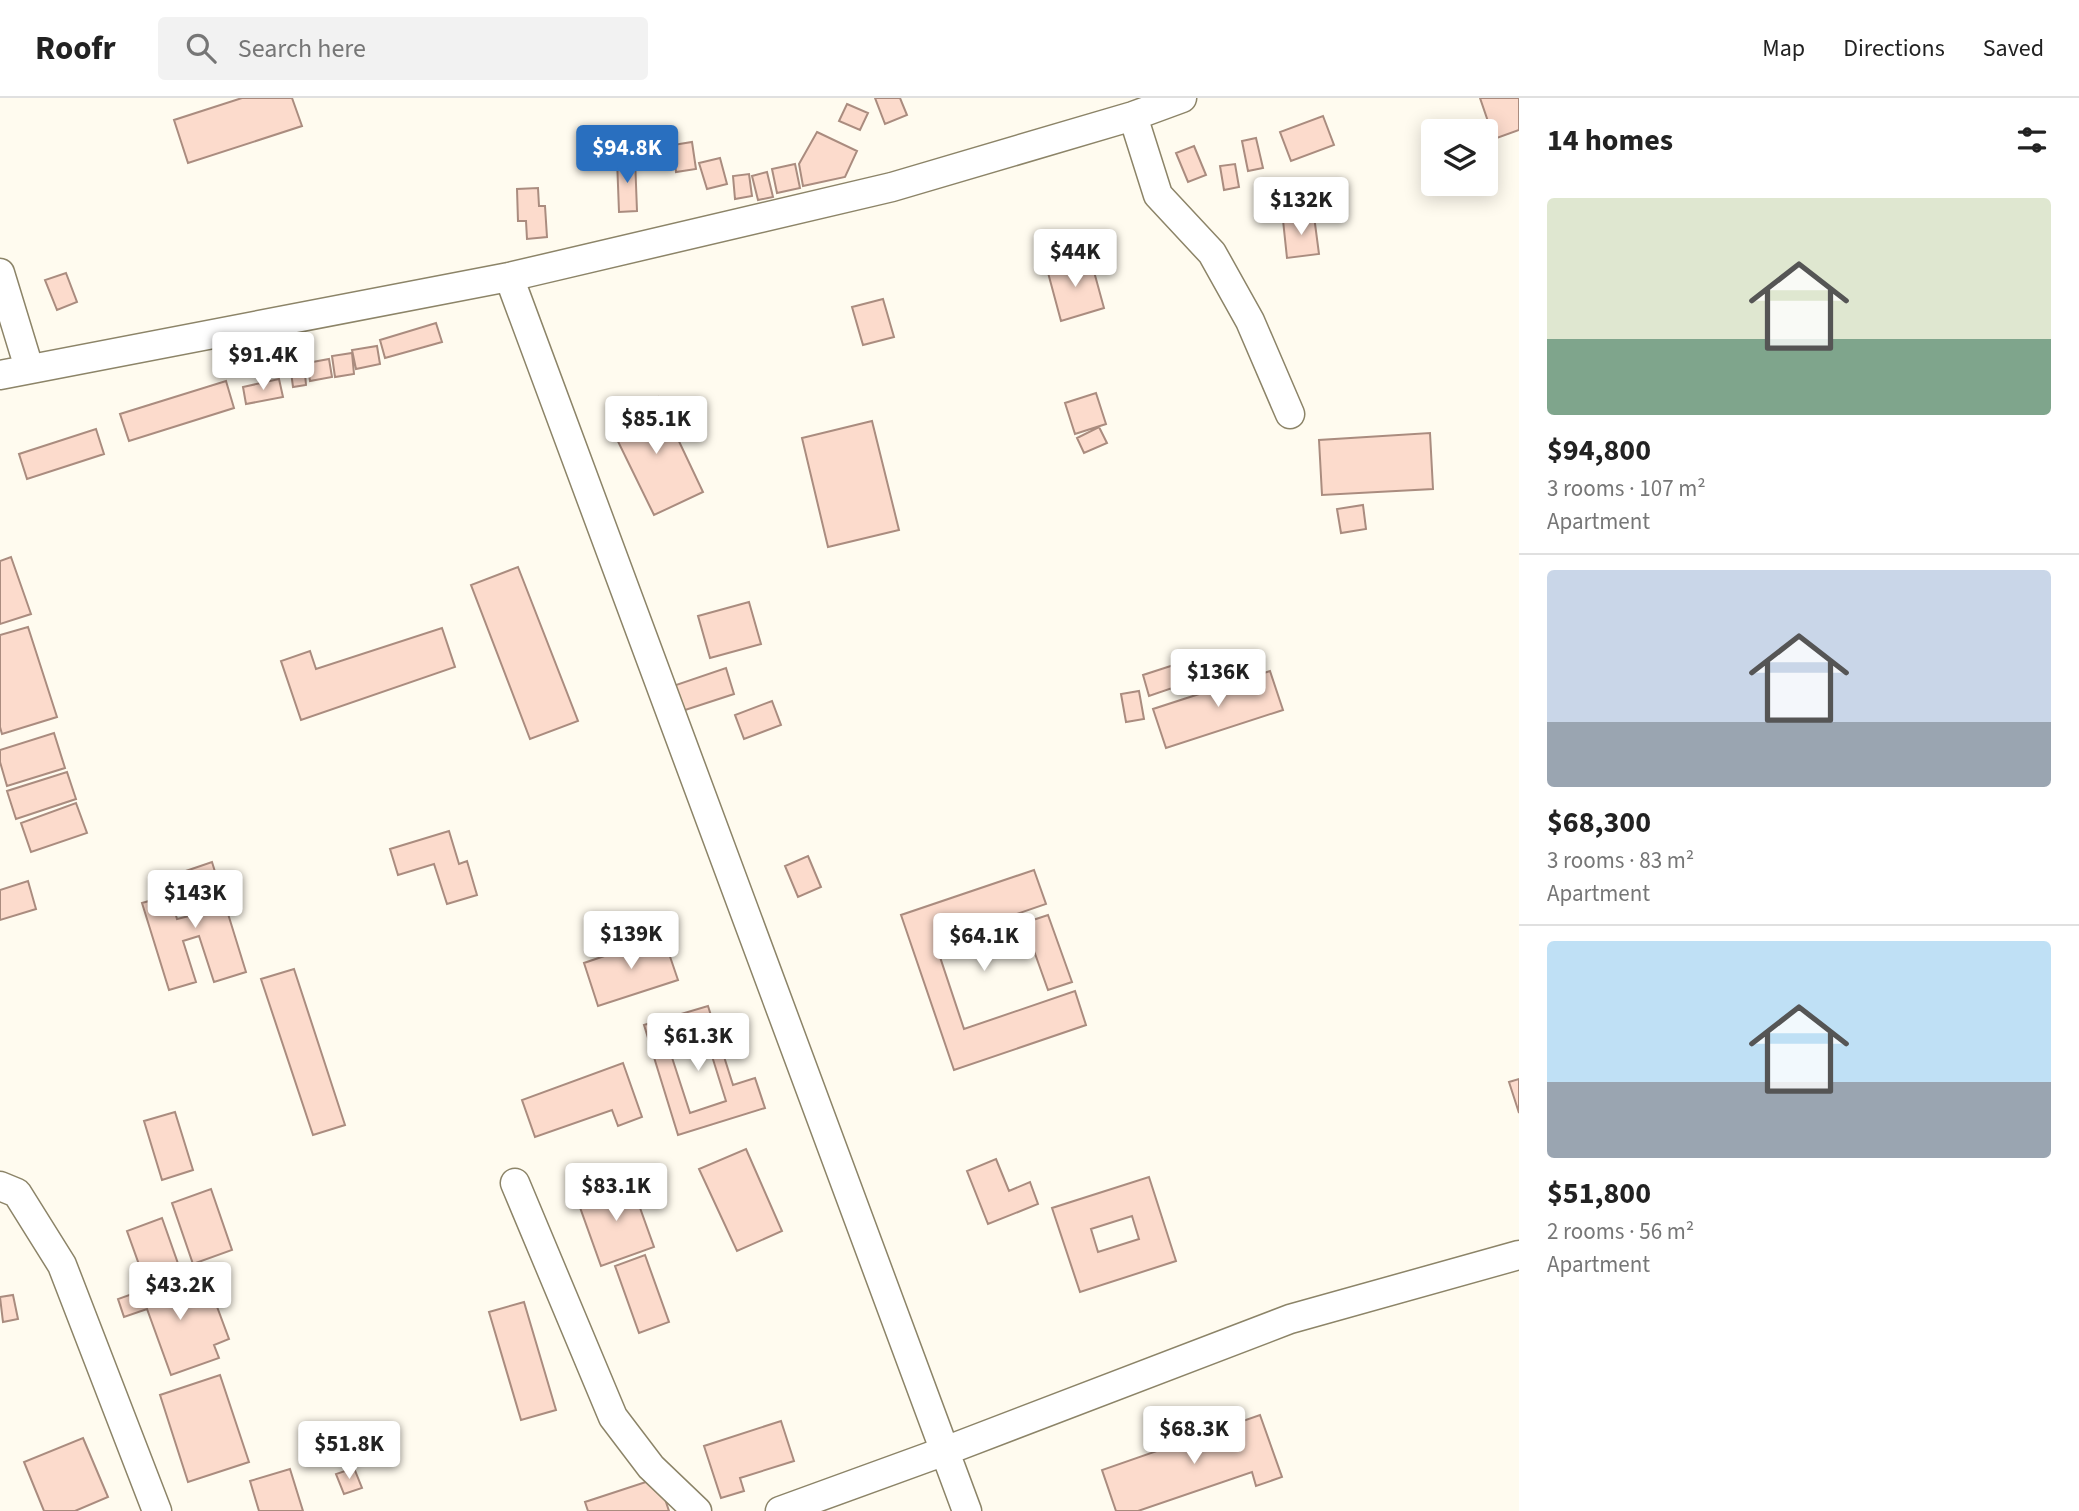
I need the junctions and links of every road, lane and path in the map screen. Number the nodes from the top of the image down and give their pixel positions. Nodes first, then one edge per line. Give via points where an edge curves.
1 (1182, 98) edge
2 (1133, 116) junction
3 (0, 273) edge
4 (509, 277) junction
5 (29, 368) junction
6 (0, 375) edge
7 (1290, 414) dead end
8 (515, 1183) dead end
9 (0, 1186) edge
10 (1519, 1255) edge
11 (945, 1451) junction
12 (157, 1511) edge
13 (697, 1511) edge
14 (780, 1511) edge
15 (967, 1511) edge

1 - 2 street
2 - 4 street via 892,187
2 - 7 street via 1158,195 1212,253 1250,321
3 - 5 street
4 - 5 street
4 - 11 street
5 - 6 street
8 - 13 street via 613,1417 651,1467
9 - 12 street via 17,1193 62,1265
10 - 11 street via 1290,1319
11 - 14 street
11 - 15 street

